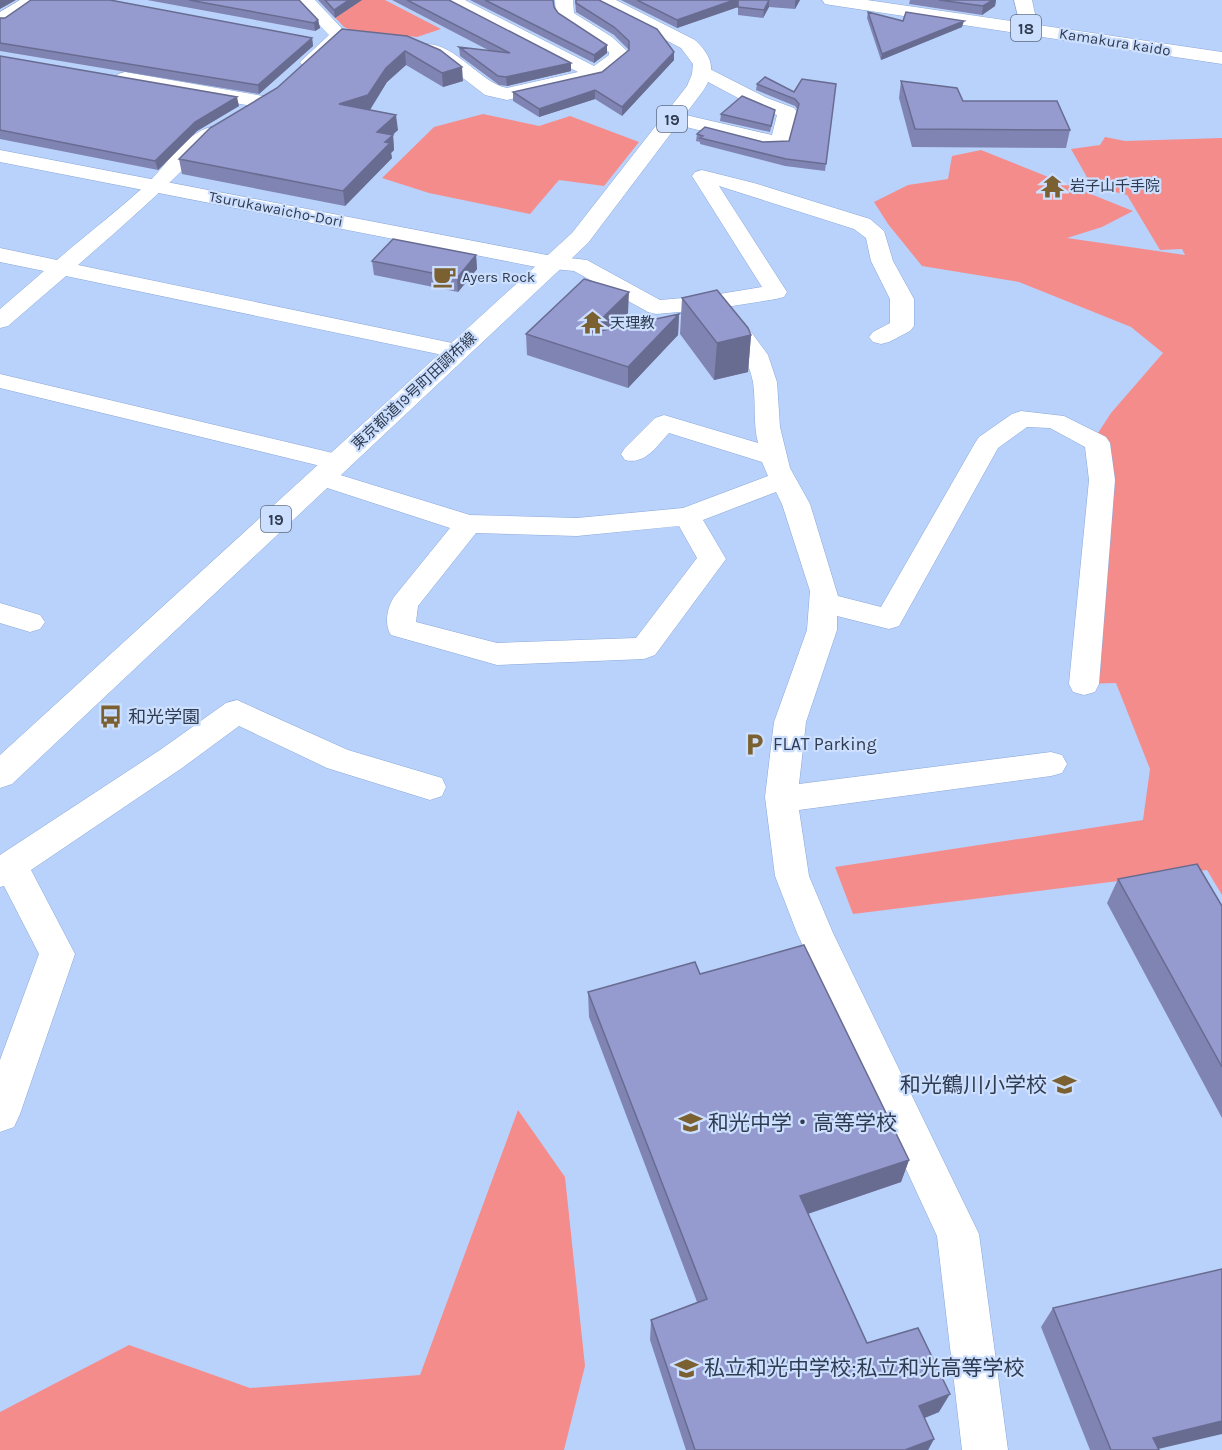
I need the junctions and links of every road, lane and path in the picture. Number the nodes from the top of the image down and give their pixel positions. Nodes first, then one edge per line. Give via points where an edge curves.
1 (32, 0) edge
2 (305, 0) edge
3 (452, 0) edge
4 (564, 0) edge
5 (602, 0) edge
6 (831, 0) edge
7 (1023, 0) edge
8 (0, 20) edge
9 (1029, 28) junction
10 (360, 37) edge
11 (307, 38) edge
12 (335, 39) junction
13 (413, 43) edge
14 (1222, 58) edge
15 (704, 72) junction
16 (103, 74) edge
17 (595, 74) junction
18 (294, 76) edge
19 (279, 90) edge
20 (263, 102) junction
21 (673, 118) junction
22 (0, 156) edge
23 (156, 186) junction
24 (0, 255) edge
25 (552, 263) junction
26 (61, 268) junction
27 (707, 303) junction
28 (0, 321) edge
29 (881, 337) dead end
30 (456, 351) junction
31 (0, 381) edge
32 (634, 454) dead end
33 (779, 469) junction
34 (329, 470) junction
35 (687, 516) junction
36 (468, 524) junction
37 (823, 602) junction
38 (0, 613) edge
39 (30, 622) dead end
40 (1084, 684) dead end
41 (1051, 764) dead end
42 (0, 775) edge
43 (430, 787) dead end
44 (781, 797) junction
45 (6, 870) edge
46 (0, 1114) edge
47 (985, 1450) edge

1 - 8 street
2 - 12 street
3 - 17 street
4 - 17 street via 565,15 574,24 618,51 618,57
5 - 15 main road via 688,44 698,53
6 - 9 main road, Kamakura kaido / 18
7 - 9 main road
9 - 14 main road, Kamakura kaido / 18
10 - 12 street
11 - 12 street
12 - 18 street
13 - 17 street via 448,58 492,91 507,94
15 - 21 main road, 東京都道19号町田調布線 / 19
15 - 21 street via 787,112 781,141
16 - 20 street
19 - 20 street
20 - 23 street via 193,147
21 - 25 main road, 東京都道19号町田調布線 / 19 via 579,238
22 - 23 main road, Tsurukawaicho-Dori
23 - 25 main road, Tsurukawaicho-Dori
23 - 26 street
24 - 26 street
25 - 27 street via 579,265 656,307
25 - 30 main road, 東京都道19号町田調布線 / 19
26 - 28 street
26 - 30 street
27 - 29 street via 776,292 702,176 862,224 874,233 882,261 902,299 902,326
27 - 33 street via 735,326 756,355 765,382 767,426
30 - 34 main road, 東京都道19号町田調布線 / 19
31 - 34 street
32 - 33 street via 664,423
33 - 35 street
33 - 37 street via 810,543 824,591
34 - 36 street
34 - 42 main road, 東京都道19号町田調布線 / 19
35 - 36 street via 577,527
35 - 36 street via 712,559 644,648 497,654 400,628 404,604
37 - 40 street via 889,619 988,442 1021,419 1055,421 1097,442 1102,480
37 - 44 street via 822,630 790,722
38 - 39 street
41 - 44 street via 809,797
43 - 45 street via 338,759 237,711
44 - 47 street via 792,876 815,933 958,1234
45 - 46 street via 57,954

